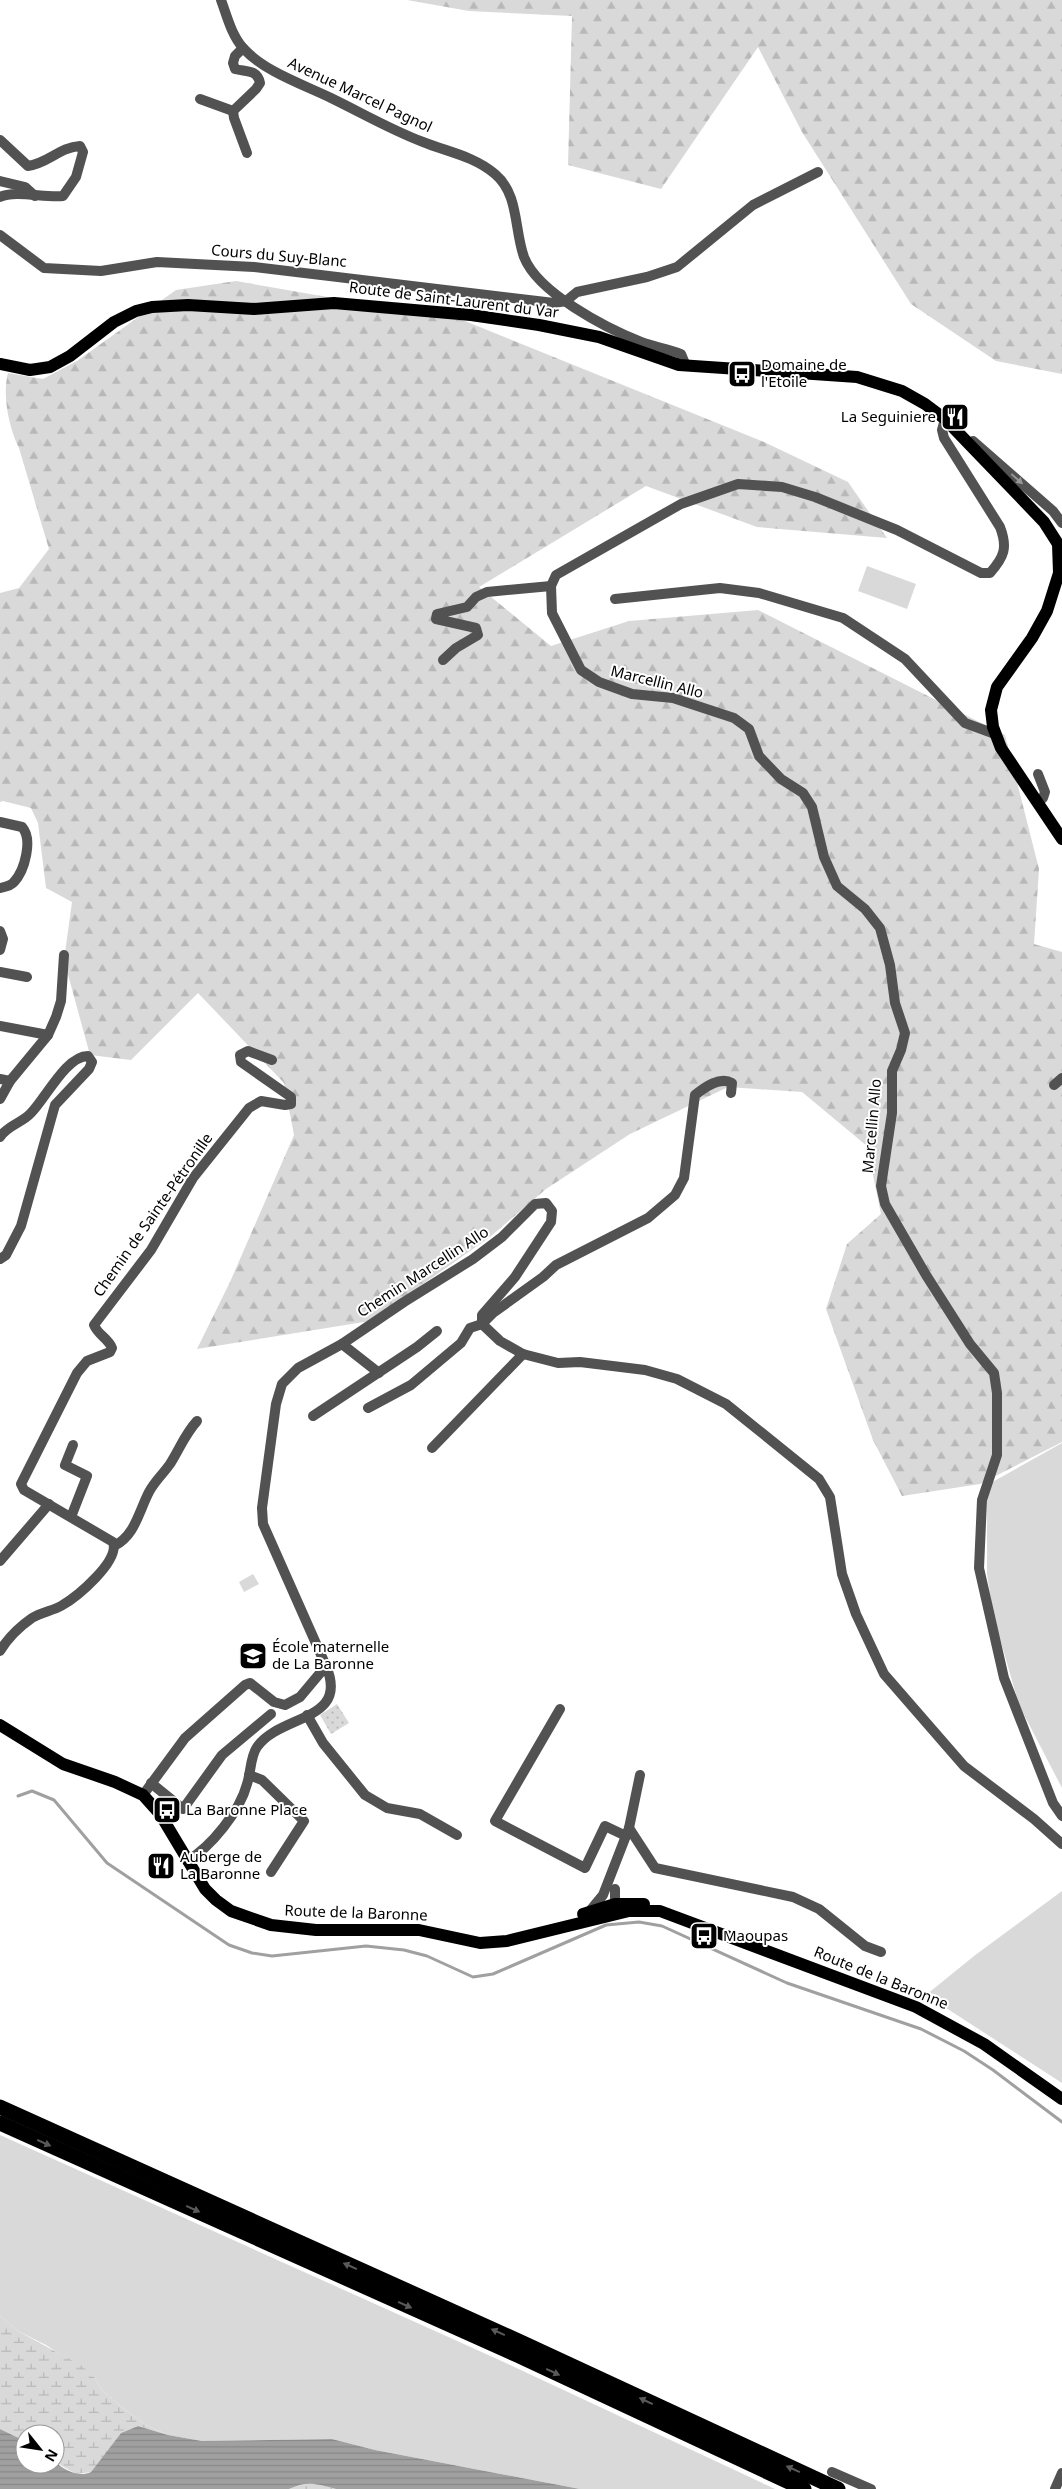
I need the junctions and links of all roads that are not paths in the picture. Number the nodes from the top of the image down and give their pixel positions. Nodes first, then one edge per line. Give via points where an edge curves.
1 (221, 0) edge
2 (244, 48) junction
3 (200, 99) dead end
4 (233, 111) junction
5 (0, 140) edge
6 (247, 153) dead end
7 (818, 172) dead end
8 (0, 181) edge
9 (35, 196) junction
10 (0, 197) edge
11 (0, 235) edge
12 (566, 301) junction
13 (0, 364) edge
14 (686, 366) junction
15 (945, 419) junction
16 (965, 440) junction
17 (1062, 523) edge
18 (551, 586) junction
19 (615, 599) dead end
20 (443, 660) dead end
21 (995, 734) junction
22 (1038, 774) dead end
23 (1037, 802) junction
24 (0, 822) edge
25 (1062, 839) edge
26 (0, 888) edge
27 (0, 932) edge
28 (0, 950) edge
29 (64, 955) dead end
30 (0, 972) edge
31 (27, 977) dead end
32 (0, 1026) edge
33 (48, 1035) junction
34 (272, 1060) dead end
35 (5, 1080) edge
36 (731, 1093) dead end
37 (0, 1098) edge
38 (0, 1136) edge
39 (0, 1259) edge
40 (482, 1324) junction
41 (437, 1330) dead end
42 (342, 1344) junction
43 (523, 1354) junction
44 (379, 1373) junction
45 (368, 1408) dead end
46 (313, 1416) dead end
47 (197, 1422) dead end
48 (73, 1445) dead end
49 (432, 1448) dead end
50 (49, 1504) junction
51 (71, 1517) junction
52 (114, 1546) junction
53 (0, 1561) edge
54 (0, 1651) edge
55 (326, 1666) junction
56 (560, 1709) dead end
57 (271, 1714) dead end
58 (307, 1715) junction
59 (0, 1725) edge
60 (249, 1774) junction
61 (640, 1775) dead end
62 (151, 1783) junction
63 (143, 1795) junction
64 (1062, 1816) edge
65 (627, 1832) junction
66 (457, 1835) dead end
67 (1062, 1844) edge
68 (187, 1861) junction
69 (271, 1872) dead end
70 (612, 1873) junction
71 (615, 1889) junction
72 (634, 1902) junction
73 (613, 1904) junction
74 (674, 1915) junction
75 (587, 1917) junction
76 (881, 1952) dead end
77 (1062, 2099) edge
78 (0, 2107) edge
79 (0, 2123) edge
80 (832, 2472) dead end
81 (1062, 2472) edge
82 (804, 2489) edge
83 (838, 2489) edge
84 (871, 2489) edge
85 (1055, 2489) edge

1 - 2 street, Avenue Marcel Pagnol via 231,28
2 - 4 street via 232,63 235,69 259,76 260,82 256,90
2 - 12 street, Avenue Marcel Pagnol via 253,58 275,71 398,133 459,154 495,173 506,184 512,200 520,241 530,268 538,280
3 - 4 street
4 - 6 street
5 - 9 street via 28,166 36,165 68,147 80,146 83,152 76,177 64,196
7 - 12 street via 753,205 677,267 577,292
8 - 9 street via 25,187
9 - 10 street via 14,194
11 - 12 street, Cours du Suy-Blanc via 44,268 101,271 157,262 244,266 492,297 554,303
12 - 14 street, Avenue Marcel Pagnol via 640,342 681,354
13 - 14 main road, Route de Saint-Laurent du Var via 30,370 50,367 70,356 114,322 152,307 188,305 254,309 334,303 471,315 570,330
14 - 15 main road, Route de Saint-Laurent du Var via 858,377 914,397
15 - 16 main road, Route de Saint-Laurent du Var
15 - 18 street via 944,438 1006,540 1002,560 990,573 980,573 897,530 815,497 782,487 738,484 681,504 556,575
16 -> 17 street via 974,441 1053,510
16 - 21 main road, Route de Saint-Laurent du Var via 1044,522 1055,536 1059,550 1059,573 1047,611 993,696 991,710
18 - 20 street via 487,592 466,607 437,614 436,620 476,628 478,635
18 - 64 street, Marcellin Allo via 552,613 581,670 599,682 632,694 673,698 734,718 749,729 760,756 781,779 803,793 812,806 824,857 837,886 865,909 880,928 890,965 894,1003 905,1033 892,1071 892,1113 882,1186 885,1204 970,1344 994,1373 997,1455 982,1500 979,1568 1004,1678 1052,1803
19 - 21 street via 720,588 758,593 843,618 905,659 965,723
21 - 23 main road, Route de Saint-Laurent du Var
22 - 23 street via 1045,792
23 - 25 main road, Route de Saint-Laurent du Var
24 - 26 street via 22,827 29,837 18,877 10,886
27 - 28 street via 3,940
29 - 33 street via 60,1001
30 - 31 street
32 - 33 street
33 - 35 street
34 - 50 street, Chemin de Sainte-Pétronille via 248,1051 240,1054 241,1062 291,1097 292,1104 261,1101 249,1108 193,1178 150,1250 94,1325 112,1348 110,1352 87,1361 77,1373 20,1484 24,1490
35 - 37 street
36 - 40 street via 732,1083 726,1080 718,1081 695,1095 684,1178 675,1195 648,1218 556,1265
38 - 39 street via 5,1129 30,1114 68,1067 81,1056 88,1056 92,1062 89,1069 55,1105 21,1226 6,1255
40 - 42 street, Chemin Marcellin Allo via 482,1315 515,1277 551,1222 552,1211 546,1203 535,1204 502,1237 473,1259
40 - 43 street via 500,1341
40 - 45 street via 470,1328 461,1343 411,1385
41 - 44 street via 417,1348
42 - 44 street
42 - 55 street, Chemin Marcellin Allo via 298,1368 282,1384 276,1404 262,1508 263,1524
43 - 49 street
43 - 67 street via 558,1363 580,1362 645,1370 677,1378 726,1404 820,1479 830,1497 842,1574 856,1614 884,1674 964,1766
44 - 46 street
47 - 52 street via 149,1490 123,1542
48 - 51 street via 65,1465 87,1476
50 - 51 street, Chemin de Sainte-Pétronille
50 - 53 street
51 - 52 street, Chemin de Sainte-Pétronille
52 - 54 street via 111,1559 80,1593 61,1606 35,1616 17,1630
55 - 58 street, Chemin Marcellin Allo via 332,1680 330,1697
55 - 62 street via 300,1697 285,1705 274,1702 250,1683 245,1685 186,1738
56 - 65 street via 495,1821 585,1868 605,1826
57 - 62 street via 222,1755 183,1809
58 - 60 street, Chemin Marcellin Allo via 268,1737 257,1748
58 - 66 street via 323,1743 365,1795 386,1808 420,1814
59 - 63 main road, Route de la Baronne via 63,1764
60 - 68 street, Chemin Marcellin Allo via 240,1802 213,1840
60 - 69 street via 262,1780 304,1821
61 - 65 street
62 - 63 street
63 - 68 main road, Route de la Baronne via 160,1814
65 - 70 street
65 - 76 street via 655,1868 793,1897 819,1909 865,1946
68 - 75 main road, Route de la Baronne via 216,1900 231,1911 271,1925 335,1931 419,1930 480,1943 507,1941
70 - 71 street
70 - 73 street
71 - 72 street
71 - 73 street
72 - 73 main road, Route de la Baronne
72 - 74 main road, Route de la Baronne via 650,1904
73 - 74 main road, Route de la Baronne
73 - 75 main road, Route de la Baronne
73 - 75 street
74 - 77 main road, Route de la Baronne via 916,2006 984,2044
83 -> 78 highway
79 -> 82 highway via 508,2351
80 - 84 street
81 - 85 street

